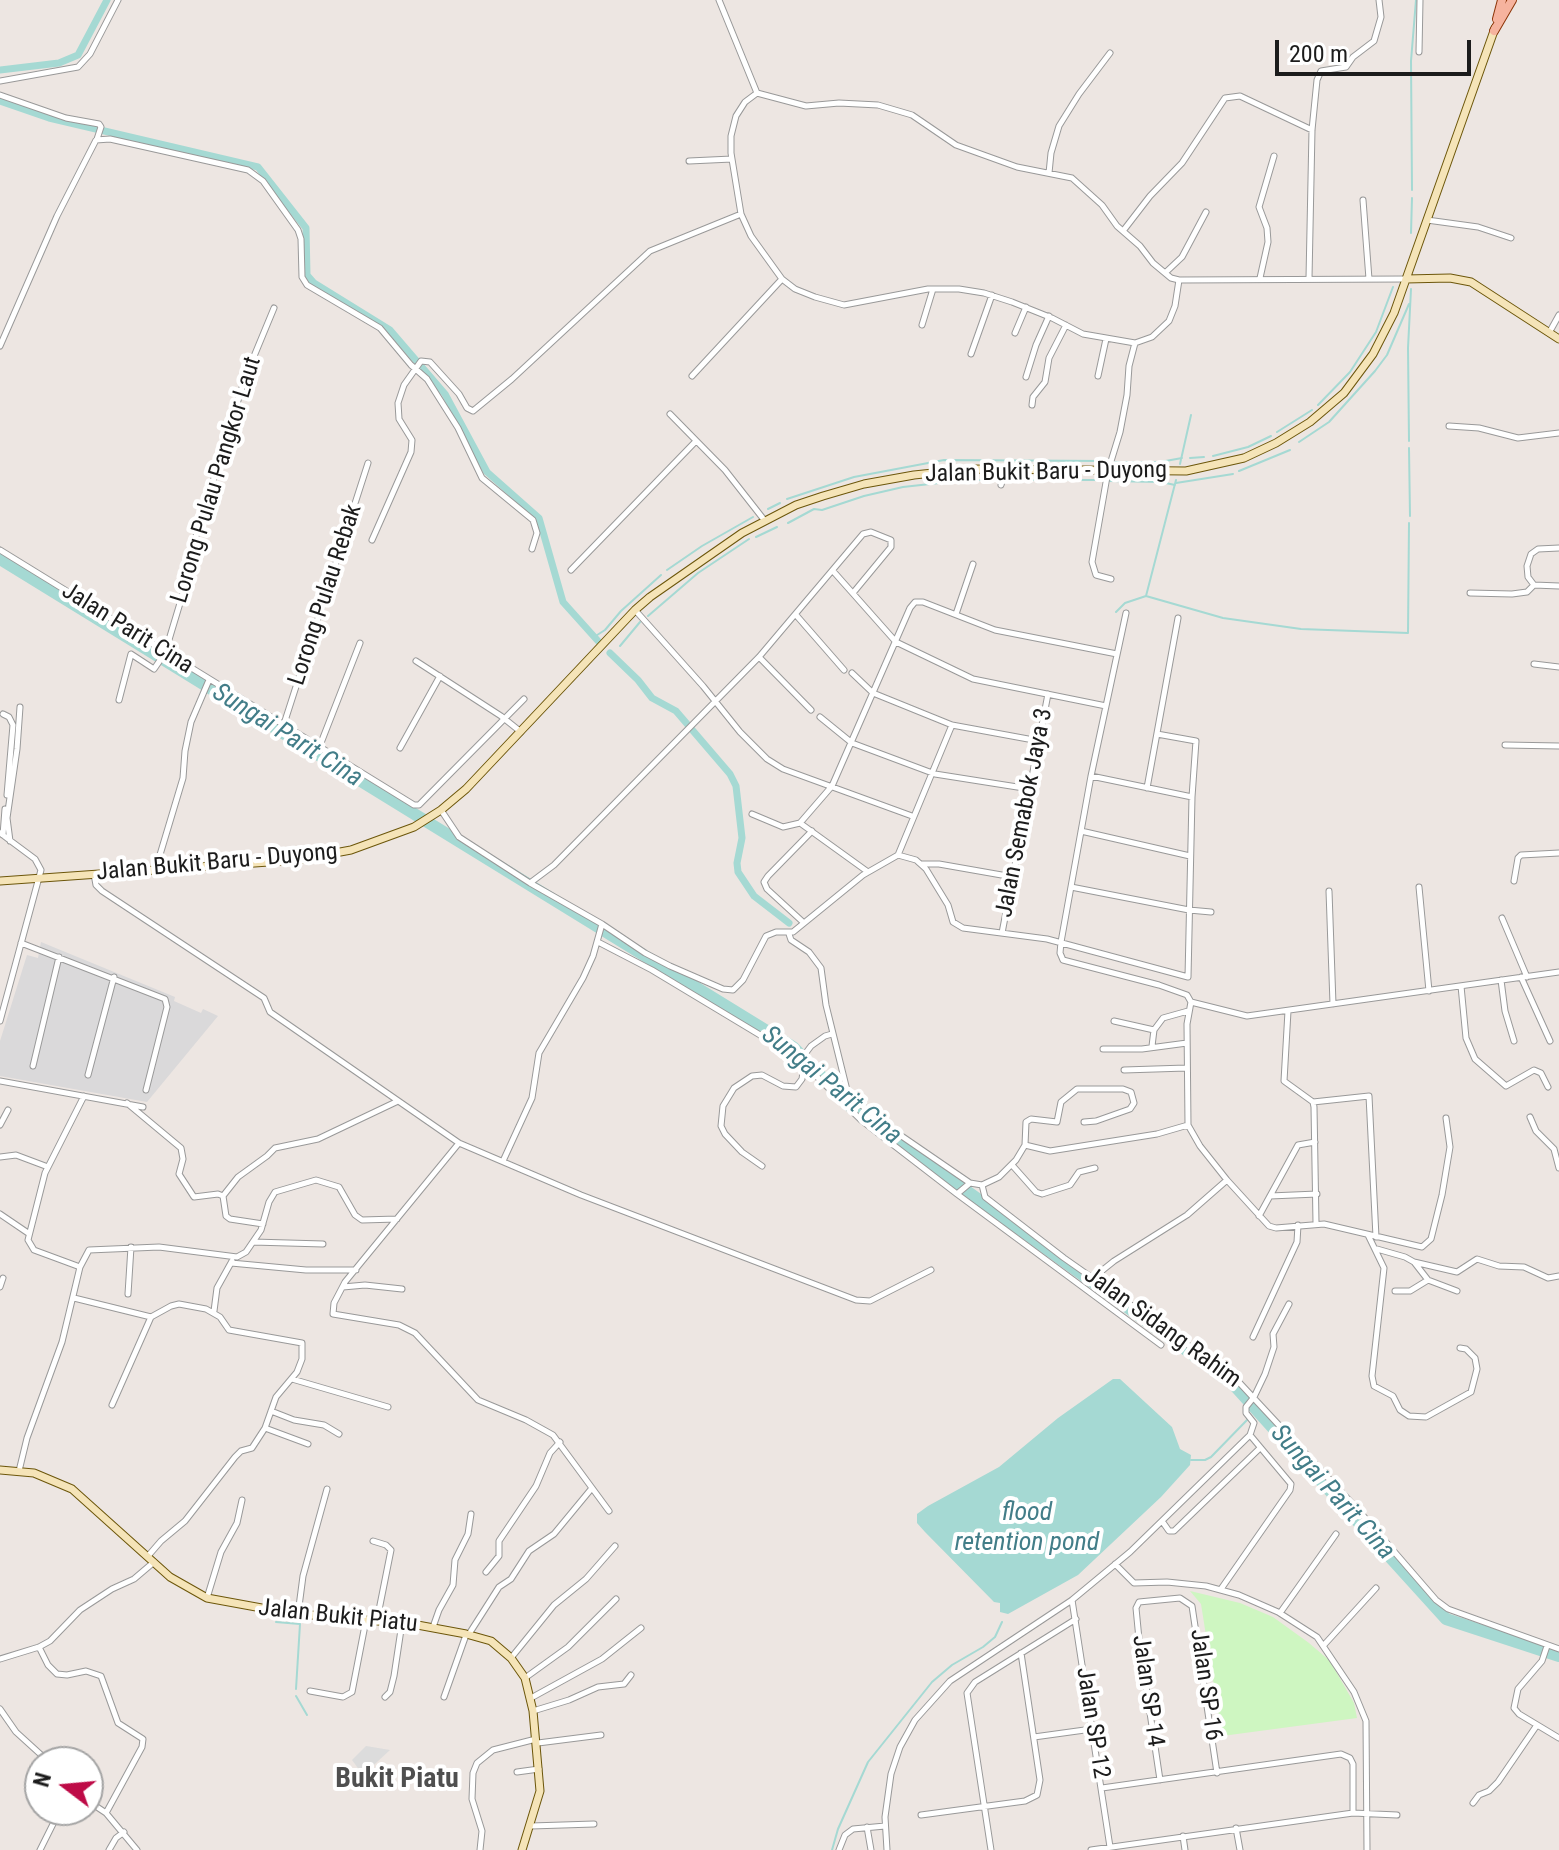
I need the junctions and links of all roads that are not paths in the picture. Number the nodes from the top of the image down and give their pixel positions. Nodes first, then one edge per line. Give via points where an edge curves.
1 (118, 0) edge
2 (719, 0) edge
3 (1379, 0) edge
4 (1420, 0) edge
5 (1504, 0) edge
6 (1512, 0) edge
7 (1494, 31) junction
8 (1419, 52) dead end
9 (1110, 53) dead end
10 (0, 81) edge
11 (757, 93) junction
12 (0, 95) edge
13 (1312, 130) junction
14 (97, 139) junction
15 (1274, 156) dead end
16 (732, 159) junction
17 (689, 161) dead end
18 (1049, 173) junction
19 (1363, 200) dead end
20 (1206, 212) dead end
21 (741, 214) junction
22 (1427, 220) junction
23 (1123, 231) junction
24 (1511, 238) dead end
25 (1165, 273) junction
26 (1260, 278) junction
27 (1309, 278) junction
28 (782, 279) junction
29 (1369, 279) junction
30 (1406, 279) junction
31 (1179, 280) junction
32 (933, 289) junction
33 (992, 295) junction
34 (1026, 307) junction
35 (274, 308) dead end
36 (1559, 315) edge
37 (1049, 316) junction
38 (922, 325) dead end
39 (1066, 325) junction
40 (1015, 333) dead end
41 (1549, 333) junction
42 (1106, 339) junction
43 (1559, 339) edge
44 (1135, 343) junction
45 (0, 346) edge
46 (971, 354) dead end
47 (415, 368) junction
48 (692, 376) dead end
49 (1098, 376) dead end
50 (1026, 377) dead end
51 (1032, 405) dead end
52 (670, 414) dead end
53 (1449, 426) dead end
54 (1559, 433) edge
55 (696, 441) junction
56 (368, 463) dead end
57 (1108, 471) junction
58 (1005, 473) junction
59 (1001, 485) dead end
60 (765, 521) junction
61 (372, 540) dead end
62 (1559, 548) edge
63 (532, 549) dead end
64 (0, 550) edge
65 (973, 564) dead end
66 (571, 570) dead end
67 (833, 571) junction
68 (1111, 579) dead end
69 (1534, 585) junction
70 (1559, 586) edge
71 (853, 593) junction
72 (1470, 593) dead end
73 (635, 610) junction
74 (1126, 613) dead end
75 (956, 614) junction
76 (796, 615) junction
77 (1178, 618) dead end
78 (896, 642) junction
79 (360, 643) dead end
80 (1117, 654) junction
81 (162, 657) junction
82 (759, 657) junction
83 (416, 661) dead end
84 (1534, 664) dead end
85 (1559, 667) edge
86 (844, 670) dead end
87 (852, 673) dead end
88 (440, 676) junction
89 (208, 682) junction
90 (873, 693) junction
91 (1048, 694) junction
92 (524, 699) dead end
93 (119, 700) dead end
94 (716, 703) junction
95 (1106, 706) junction
96 (20, 707) dead end
97 (811, 710) dead end
98 (3, 714) dead end
99 (820, 717) dead end
100 (506, 720) junction
101 (952, 725) junction
102 (283, 727) junction
103 (521, 732) junction
104 (1157, 734) junction
105 (1039, 741) junction
106 (852, 743) junction
107 (1505, 745) dead end
108 (1559, 746) edge
109 (319, 748) junction
110 (400, 748) dead end
111 (931, 772) junction
112 (1091, 776) junction
113 (832, 786) junction
114 (1147, 788) junction
115 (1030, 789) junction
116 (1192, 797) junction
117 (438, 812) junction
118 (752, 814) dead end
119 (912, 816) junction
120 (800, 823) junction
121 (812, 831) junction
122 (1081, 831) junction
123 (2, 834) edge
124 (10, 842) junction
125 (1559, 853) edge
126 (898, 855) junction
127 (1190, 856) junction
128 (921, 864) junction
129 (159, 869) junction
130 (868, 872) junction
131 (94, 873) junction
132 (1013, 877) junction
133 (39, 880) junction
134 (0, 881) edge
135 (1514, 881) dead end
136 (530, 883) junction
137 (1071, 887) junction
138 (1419, 887) dead end
139 (1329, 891) dead end
140 (1189, 910) junction
141 (1211, 912) dead end
142 (1502, 918) dead end
143 (804, 923) junction
144 (601, 926) junction
145 (1002, 933) junction
146 (789, 934) junction
147 (598, 940) junction
148 (1061, 942) junction
149 (21, 943) junction
150 (59, 957) junction
151 (1559, 972) edge
152 (114, 977) junction
153 (1524, 977) junction
154 (1501, 980) junction
155 (1461, 986) junction
156 (1429, 991) junction
157 (1191, 1002) junction
158 (1333, 1004) junction
159 (1188, 1011) junction
160 (1288, 1011) junction
161 (0, 1021) edge
162 (1114, 1021) dead end
163 (1154, 1030) junction
164 (829, 1035) junction
165 (1514, 1041) dead end
166 (1550, 1041) dead end
167 (1187, 1043) junction
168 (1152, 1046) junction
169 (1103, 1049) dead end
170 (803, 1060) junction
171 (33, 1066) dead end
172 (1186, 1068) junction
173 (1124, 1070) dead end
174 (88, 1075) dead end
175 (0, 1081) edge
176 (1548, 1087) dead end
177 (146, 1090) dead end
178 (84, 1096) junction
179 (398, 1101) junction
180 (1313, 1102) junction
181 (127, 1103) junction
182 (143, 1107) dead end
183 (8, 1110) dead end
184 (1530, 1117) dead end
185 (1446, 1118) dead end
186 (1084, 1122) dead end
187 (0, 1125) edge
188 (1188, 1125) junction
189 (1315, 1142) junction
190 (459, 1143) junction
191 (1025, 1145) junction
192 (0, 1157) edge
193 (503, 1161) junction
194 (1012, 1165) junction
195 (762, 1166) dead end
196 (48, 1167) junction
197 (1095, 1168) dead end
198 (1559, 1168) edge
199 (1227, 1180) junction
200 (975, 1184) junction
201 (958, 1193) junction
202 (1317, 1194) junction
203 (223, 1196) junction
204 (1270, 1196) junction
205 (0, 1214) edge
206 (1259, 1216) junction
207 (397, 1219) junction
208 (1316, 1223) junction
209 (263, 1224) junction
210 (1298, 1225) junction
211 (28, 1233) junction
212 (1368, 1235) junction
213 (1376, 1237) junction
214 (253, 1242) junction
215 (323, 1244) dead end
216 (131, 1247) junction
217 (1376, 1249) junction
218 (232, 1260) junction
219 (1414, 1262) junction
220 (80, 1267) junction
221 (356, 1270) junction
222 (931, 1270) dead end
223 (1559, 1276) edge
224 (3, 1278) dead end
225 (1428, 1280) junction
226 (1098, 1282) junction
227 (0, 1287) edge
228 (342, 1287) junction
229 (402, 1289) dead end
230 (1395, 1291) dead end
231 (1457, 1291) dead end
232 (128, 1294) dead end
233 (74, 1298) junction
234 (1289, 1304) dead end
235 (214, 1311) junction
236 (151, 1317) junction
237 (1253, 1337) dead end
238 (1161, 1345) dead end
239 (1460, 1348) dead end
240 (292, 1379) junction
241 (1253, 1399) junction
242 (112, 1405) dead end
243 (388, 1407) dead end
244 (271, 1411) junction
245 (265, 1428) junction
246 (339, 1434) dead end
247 (1250, 1435) junction
248 (560, 1442) junction
249 (308, 1444) dead end
250 (1259, 1449) junction
251 (0, 1470) edge
252 (19, 1471) junction
253 (592, 1488) junction
254 (327, 1489) dead end
255 (242, 1500) dead end
256 (609, 1511) dead end
257 (471, 1514) dead end
258 (1162, 1521) junction
259 (1336, 1534) dead end
260 (373, 1541) dead end
261 (615, 1546) dead end
262 (151, 1559) junction
263 (1115, 1564) junction
264 (486, 1572) dead end
265 (1376, 1588) dead end
266 (1221, 1589) junction
267 (207, 1598) junction
268 (616, 1599) dead end
269 (1072, 1600) junction
270 (1139, 1602) joint
271 (1280, 1613) junction
272 (298, 1614) junction
273 (1076, 1619) junction
274 (366, 1620) junction
275 (377, 1620) junction
276 (402, 1622) junction
277 (433, 1627) junction
278 (641, 1628) dead end
279 (468, 1634) junction
280 (1559, 1642) edge
281 (1323, 1646) junction
282 (39, 1647) junction
283 (1550, 1650) edge
284 (1021, 1653) junction
285 (511, 1658) junction
286 (0, 1659) edge
287 (631, 1675) dead end
288 (525, 1678) junction
289 (310, 1691) dead end
290 (385, 1697) dead end
291 (444, 1697) dead end
292 (531, 1698) junction
293 (0, 1709) edge
294 (533, 1711) junction
295 (1537, 1725) junction
296 (1092, 1729) junction
297 (601, 1735) dead end
298 (1034, 1737) junction
299 (1559, 1738) edge
300 (537, 1741) junction
301 (31, 1746) edge
302 (540, 1769) junction
303 (517, 1772) dead end
304 (1217, 1773) junction
305 (1160, 1780) junction
306 (1102, 1788) junction
307 (1473, 1803) dead end
308 (984, 1806) junction
309 (106, 1813) joint
310 (1353, 1813) junction
311 (1367, 1813) junction
312 (921, 1815) dead end
313 (1397, 1815) dead end
314 (594, 1824) dead end
315 (52, 1826) edge
316 (531, 1826) junction
317 (885, 1826) junction
318 (867, 1827) junction
319 (1236, 1828) junction
320 (124, 1832) junction
321 (1183, 1836) junction
322 (1110, 1847) junction
323 (40, 1850) edge
324 (109, 1850) edge
325 (137, 1850) edge
326 (480, 1850) edge
327 (522, 1850) edge
328 (839, 1850) edge
329 (871, 1850) edge
330 (887, 1850) edge
331 (991, 1850) edge
332 (1091, 1850) edge
333 (1185, 1850) edge
334 (1240, 1850) edge
335 (1367, 1850) edge

1 - 10 street via 78,67
2 - 11 street
3 - 13 street via 1381,17 1374,41 1346,67 1325,68 1319,75
4 - 8 street
5 - 7 main road
6 - 7 main road
7 - 22 main road, Jalan Bukit Baru - Duyong
9 - 18 street via 1059,126
11 - 16 street via 736,116
11 - 18 street via 813,107 851,103 896,110 956,145
12 - 14 street via 99,124
13 - 23 street via 1240,96 1225,98 1182,163
13 - 27 street
14 - 45 street
14 - 47 street via 257,175 298,230 307,285 380,328
15 - 26 street via 1259,207 1268,242
16 - 17 street
16 - 21 street
18 - 23 street via 1072,178
19 - 29 street
20 - 25 street via 1182,257
21 - 28 street
21 - 47 street via 650,251 473,411 430,362 421,361
22 - 24 street
22 - 30 main road, Jalan Bukit Baru - Duyong
23 - 25 street
25 - 31 street
26 - 27 street
26 - 31 street
27 - 29 street
28 - 32 street via 805,293 844,305
28 - 48 street
29 - 30 street
30 - 41 main road via 1450,278 1482,286
30 - 57 main road, Jalan Bukit Baru - Duyong via 1373,354 1344,393 1310,422 1266,448 1217,465 1186,471
31 - 44 street via 1169,321 1152,337
32 - 33 street
32 - 38 street
33 - 34 street
33 - 46 street
34 - 37 street
34 - 40 street
35 - 81 street, Lorong Pulau Pangkor Laut via 241,392
36 - 41 street
37 - 39 street
37 - 50 street
39 - 42 street
39 - 51 street
41 - 43 main road
42 - 44 street
42 - 49 street
44 - 57 street
47 - 61 street via 404,385 397,414 412,440 411,452
47 - 63 street via 440,398 482,478 533,520 537,533
52 - 55 street
53 - 54 street via 1518,438
55 - 60 street
55 - 66 street
56 - 102 street, Lorong Pulau Rebak
57 - 58 main road, Jalan Bukit Baru - Duyong
57 - 68 street via 1092,567 1096,575
58 - 59 street
58 - 60 main road, Jalan Bukit Baru - Duyong via 971,469 864,484 796,505
60 - 73 main road, Jalan Bukit Baru - Duyong via 705,557
62 - 69 street via 1531,554 1528,577
64 - 81 street, Jalan Parit Cina
65 - 75 street
67 - 71 street
67 - 71 street via 866,532 891,540 891,547
67 - 76 street
69 - 70 street
69 - 72 street via 1527,592
71 - 78 street
73 - 94 street
73 - 103 main road, Jalan Bukit Baru - Duyong
74 - 80 street
75 - 78 street via 915,602
75 - 80 street via 995,630
76 - 82 street
76 - 86 street
77 - 104 street
78 - 90 street
78 - 91 street via 973,679
79 - 109 street
80 - 95 street
81 - 89 street, Jalan Parit Cina
81 - 93 street via 154,669 131,654
82 - 94 street
82 - 97 street
83 - 88 street
84 - 85 street
87 - 90 street
88 - 100 street
88 - 110 street
89 - 102 street, Jalan Parit Cina
89 - 129 street via 187,737 183,778
90 - 101 street
90 - 106 street
91 - 95 street
91 - 105 street, Jalan Semabok Jaya 3
92 - 100 street
94 - 113 street via 775,765
94 - 136 street
95 - 112 street
96 - 124 street via 7,818
98 - 123 street via 13,725
99 - 106 street
100 - 103 street
100 - 109 street, Jalan Parit Cina via 419,805 407,803
101 - 105 street
101 - 111 street
102 - 109 street, Jalan Parit Cina
103 - 117 main road, Jalan Bukit Baru - Duyong
104 - 114 street
104 - 116 street via 1196,741
105 - 115 street, Jalan Semabok Jaya 3
106 - 111 street
106 - 113 street
107 - 108 street
111 - 115 street
111 - 119 street
112 - 114 street
112 - 122 street
113 - 119 street
113 - 120 street
114 - 116 street
115 - 132 street, Jalan Semabok Jaya 3
116 - 127 street
117 - 129 main road, Jalan Bukit Baru - Duyong via 375,843 327,856
117 - 136 street via 459,837
118 - 120 street via 783,827
119 - 126 street
120 - 121 street
121 - 130 street
121 - 143 street via 764,882
122 - 127 street
122 - 137 street
123 - 124 street
124 - 133 street via 39,864
125 - 135 street via 1521,855
126 - 128 street
126 - 130 street
127 - 140 street
128 - 132 street
128 - 145 street via 953,922 971,931
129 - 131 main road, Jalan Bukit Baru - Duyong
130 - 143 street
131 - 133 main road, Jalan Bukit Baru - Duyong
131 - 179 street via 102,891 264,998 270,1012
132 - 145 street, Jalan Semabok Jaya 3
133 - 134 main road, Jalan Bukit Baru - Duyong
133 - 149 street
136 - 144 street
137 - 140 street
137 - 148 street
138 - 156 street
139 - 158 street
140 - 141 street
140 - 148 street via 1188,977
142 - 153 street
143 - 146 street
144 - 146 street via 670,966 733,990 762,940 776,932
144 - 147 street
145 - 148 street
146 - 164 street, Jalan Sidang Rahim via 821,968
147 - 170 street
147 - 193 street via 583,978 539,1053 532,1098
148 - 157 street via 1063,960 1159,985 1187,995
149 - 150 street
149 - 161 street
150 - 152 street
150 - 171 street
151 - 153 street
152 - 174 street
152 - 177 street via 167,1002
153 - 154 street
153 - 166 street
154 - 155 street
154 - 165 street
155 - 156 street
155 - 176 street via 1466,1038 1475,1059 1506,1086 1534,1070
156 - 158 street
157 - 159 street
157 - 160 street via 1247,1016
158 - 160 street
159 - 163 street via 1163,1018
159 - 167 street
160 - 180 street via 1284,1081
162 - 163 street
163 - 168 street
164 - 170 street
164 - 200 street, Jalan Sidang Rahim via 847,1090 856,1101
167 - 168 street
167 - 172 street
168 - 169 street
170 - 195 street via 796,1087 752,1076 734,1088 723,1106 725,1134
170 - 201 street via 861,1120
172 - 173 street
172 - 188 street
175 - 178 street
178 - 181 street
178 - 196 street
179 - 190 street
179 - 203 street via 318,1139 275,1148
180 - 189 street
180 - 213 street via 1369,1096
181 - 182 street
181 - 203 street via 181,1148 179,1174 194,1197
183 - 187 street
184 - 198 street via 1554,1149
185 - 213 street via 1450,1147 1431,1239 1422,1247
186 - 191 street via 1130,1109 1131,1092 1077,1089 1061,1102 1057,1122 1026,1122
188 - 191 street via 1050,1151
188 - 199 street
189 - 202 street
189 - 204 street via 1298,1145
190 - 193 street
190 - 207 street
191 - 194 street
192 - 196 street via 16,1155
193 - 222 street via 856,1300 870,1301
194 - 197 street via 1042,1194 1070,1185 1079,1172
194 - 200 street via 999,1177
196 - 211 street
199 - 206 street
199 - 226 street via 1187,1215 1114,1261 1099,1273
200 - 201 street
200 - 226 street, Jalan Sidang Rahim
201 - 238 street
202 - 204 street
202 - 208 street
203 - 209 street via 230,1219
204 - 206 street
205 - 211 street
206 - 210 street via 1276,1228
207 - 209 street via 362,1220 339,1187 316,1180 275,1192
207 - 221 street
208 - 210 street
208 - 212 street
209 - 214 street
210 - 237 street via 1297,1242
211 - 220 street via 34,1250
212 - 213 street
212 - 217 street
214 - 215 street
214 - 218 street
216 - 218 street
216 - 220 street via 89,1250
216 - 232 street
217 - 219 street
217 - 239 street via 1384,1276 1372,1376 1377,1389 1393,1396 1409,1416 1426,1417 1471,1392 1475,1358
218 - 221 street via 306,1270
218 - 235 street via 219,1282
219 - 223 street via 1457,1272 1477,1259 1524,1267 1548,1278
219 - 225 street
220 - 233 street
221 - 228 street
224 - 227 street
225 - 230 street via 1410,1291
225 - 231 street
226 - 241 street, Jalan Sidang Rahim via 1235,1378
228 - 229 street
228 - 248 street via 333,1314 408,1328 478,1400 544,1429
233 - 236 street
233 - 252 street
234 - 241 street via 1273,1334 1271,1358
235 - 236 street via 179,1304
235 - 240 street via 229,1330 302,1343 302,1359
236 - 242 street
240 - 243 street
240 - 244 street
241 - 247 street via 1246,1406 1254,1423
241 - 283 street, Jalan Sidang Rahim via 1436,1600
244 - 245 street
244 - 246 street
245 - 249 street
245 - 262 street via 185,1521 161,1541
247 - 250 street
247 - 258 street
248 - 253 street
248 - 264 street via 499,1541 499,1556
250 - 258 street via 1174,1531
250 - 266 street via 1289,1479 1290,1490
251 - 252 main road, Jalan Bukit Piatu
252 - 262 main road, Jalan Bukit Piatu via 72,1489
253 - 256 street
253 - 279 street via 554,1534 529,1551
254 - 272 street
255 - 267 street
257 - 277 street via 455,1560 453,1585
258 - 263 street
259 - 271 street
260 - 275 street via 391,1553
261 - 285 street via 554,1605
262 - 267 main road, Jalan Bukit Piatu
262 - 282 street via 134,1579 80,1610
263 - 266 street via 1141,1584
263 - 269 street
265 - 281 street
266 - 271 street
267 - 272 main road, Jalan Bukit Piatu
268 - 288 street via 568,1647
269 - 273 street, Jalan SP 12
269 - 317 street via 960,1673 932,1699 896,1760
270 - 304 street, Jalan SP 16 via 1180,1598 1192,1606
270 - 305 street, Jalan SP 14 via 1139,1639
271 - 281 street
272 - 274 main road, Jalan Bukit Piatu
273 - 284 street
273 - 296 street, Jalan SP 12
274 - 275 main road, Jalan Bukit Piatu
274 - 289 street via 352,1692 343,1697
275 - 276 main road, Jalan Bukit Piatu
276 - 277 main road, Jalan Bukit Piatu
276 - 290 street via 394,1676
277 - 279 main road, Jalan Bukit Piatu
278 - 292 street via 602,1659
279 - 285 main road, Jalan Bukit Piatu via 491,1641
279 - 291 street
280 - 283 street
281 - 311 street via 1354,1692 1366,1721
282 - 286 street
282 - 309 street via 57,1674 86,1671 101,1676 118,1723 143,1739
283 - 295 street via 1514,1700 1519,1714
284 - 298 street
284 - 308 street via 975,1682 967,1693
285 - 288 main road, Jalan Bukit Piatu
287 - 294 street via 624,1684 598,1687
288 - 292 main road, Jalan Bukit Piatu
292 - 294 main road, Jalan Bukit Piatu
293 - 301 street
294 - 300 main road, Jalan Bukit Piatu
295 - 299 street
295 - 307 street via 1498,1782
296 - 298 street
296 - 306 street, Jalan SP 12
297 - 300 street
298 - 308 street via 1037,1795
300 - 302 main road, Jalan Bukit Piatu
300 - 326 street via 493,1750 477,1763 472,1799 482,1831
302 - 303 street
302 - 316 main road, Jalan Bukit Piatu
304 - 305 street
304 - 310 street via 1346,1755 1353,1764
305 - 306 street
306 - 322 street, Jalan SP 12
308 - 312 street
308 - 331 street
309 - 320 street
310 - 311 street
310 - 319 street
311 - 313 street
311 - 335 street
314 - 316 street
315 - 323 street
316 - 327 main road, Jalan Bukit Piatu
317 - 318 street
317 - 330 street
318 - 328 street via 849,1832
318 - 329 street
319 - 321 street
319 - 334 street
320 - 324 street
320 - 325 street
321 - 322 street
321 - 333 street
322 - 332 street

